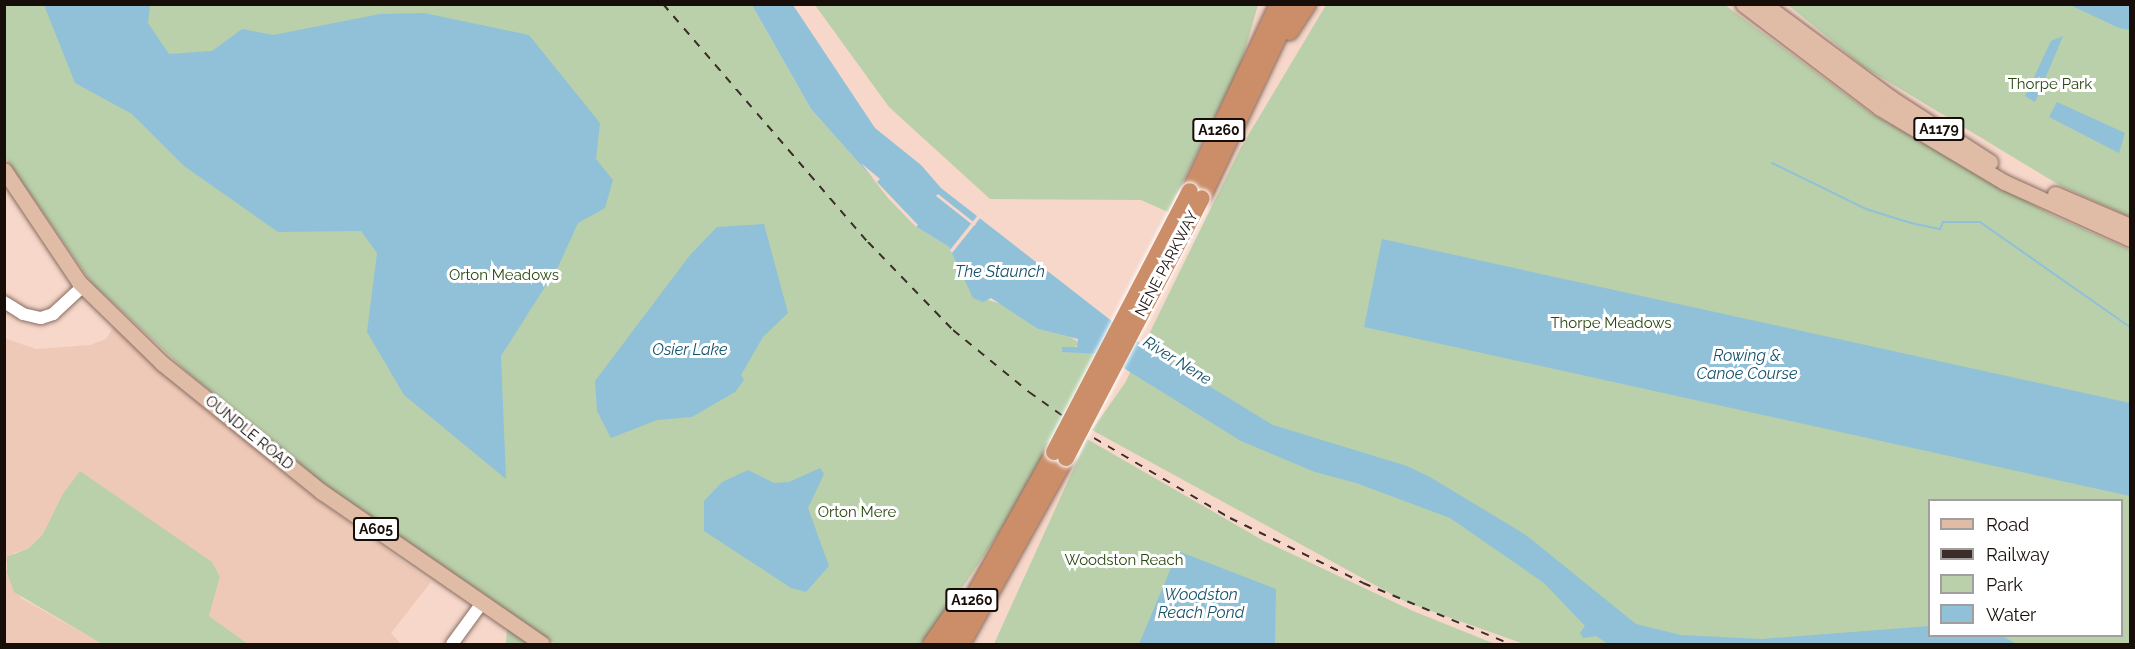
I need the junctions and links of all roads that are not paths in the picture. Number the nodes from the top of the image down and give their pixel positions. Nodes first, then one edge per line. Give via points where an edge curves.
1 (1266, 4) edge
2 (1278, 4) edge
3 (1293, 4) edge
4 (1308, 4) edge
5 (1743, 4) edge
6 (1764, 4) edge
7 (1253, 76) junction
8 (4, 170) edge
9 (2130, 226) edge
10 (2130, 239) edge
11 (83, 286) junction
12 (4, 302) edge
13 (1001, 560) junction
14 (482, 603) junction
15 (452, 645) edge
16 (542, 645) edge
17 (931, 645) edge
18 (947, 645) edge
19 (962, 645) edge
20 (971, 645) edge

1 - 7 highway
2 - 7 highway, NENE PARKWAY / A1260
3 - 7 highway, NENE PARKWAY / A1260
4 - 7 highway
5 - 10 main road, A1179 via 1880,108 2004,182
6 - 9 main road, A1179 via 1891,98 2008,173
7 - 13 highway, NENE PARKWAY / A1260, bridge via 1196,195
8 - 11 main road, OUNDLE ROAD / A605
11 - 12 street via 53,314 41,318 23,314
11 - 14 main road, OUNDLE ROAD / A605 via 162,363 286,463
13 - 17 highway
13 - 18 highway, NENE PARKWAY / A1260
13 - 19 highway, NENE PARKWAY / A1260
13 - 20 highway
14 - 15 street
14 - 16 main road, OUNDLE ROAD / A605

